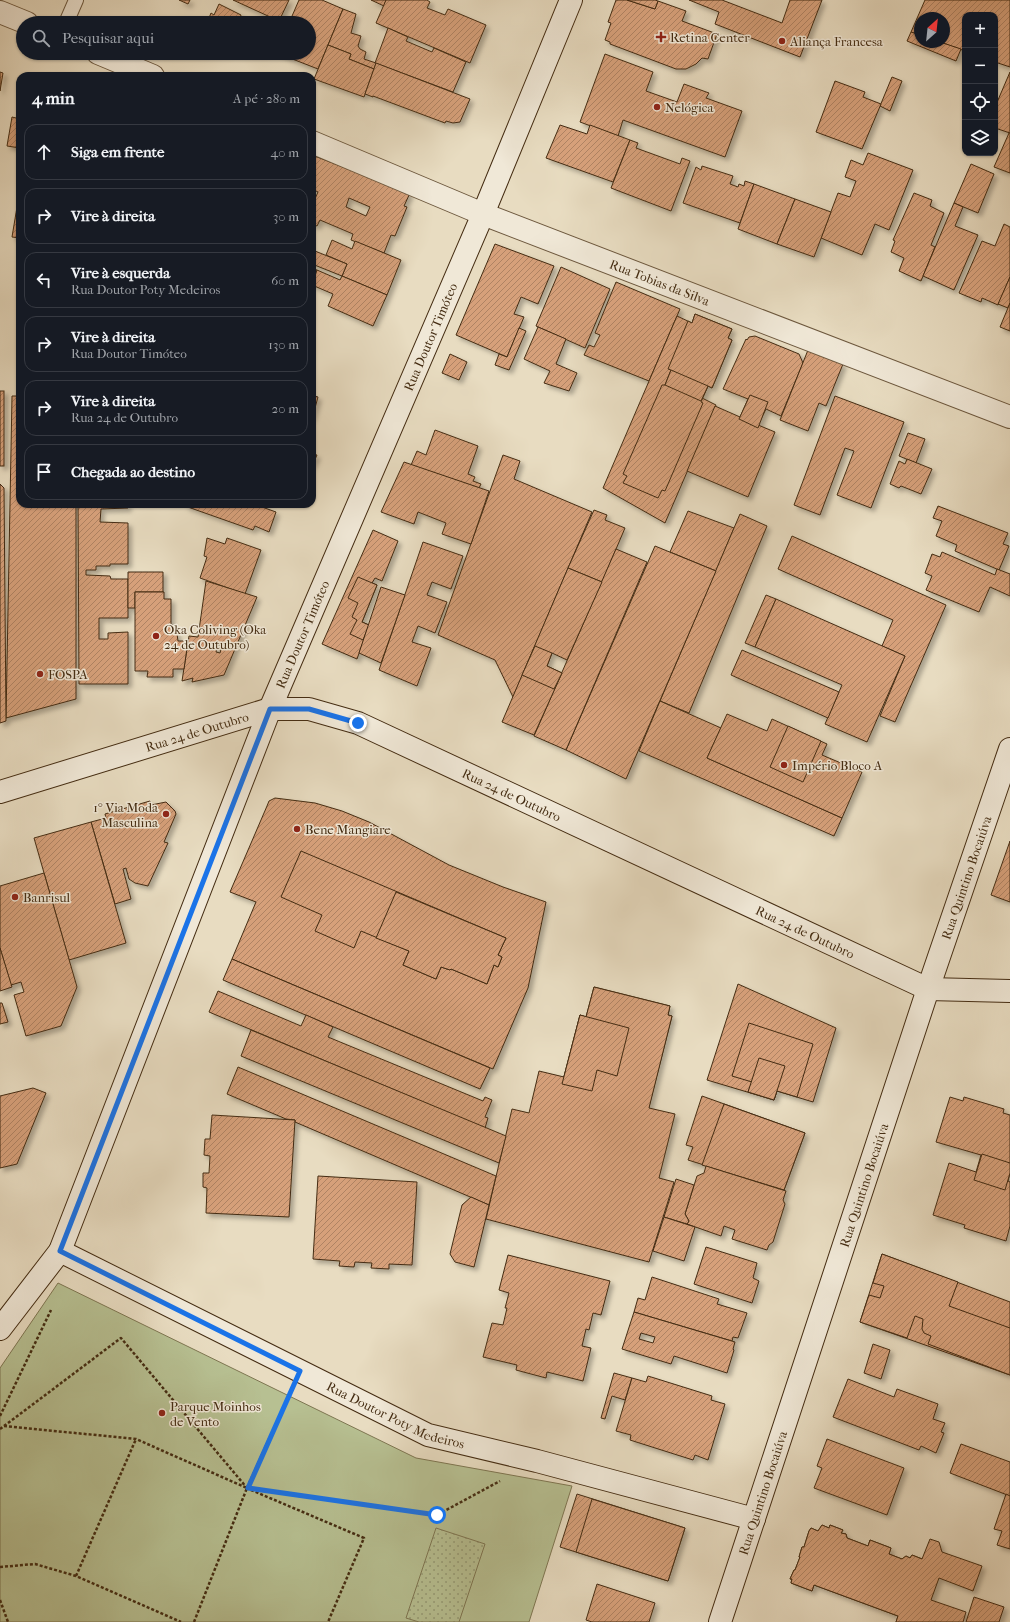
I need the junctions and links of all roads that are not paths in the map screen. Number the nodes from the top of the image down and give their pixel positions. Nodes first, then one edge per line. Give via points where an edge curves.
1 (76, 0) edge
2 (571, 0) edge
3 (0, 12) edge
4 (69, 16) edge
5 (16, 19) edge
6 (115, 60) edge
7 (143, 72) edge
8 (316, 144) edge
9 (483, 214) junction
10 (1010, 417) edge
11 (270, 709) junction
12 (1010, 749) edge
13 (0, 792) edge
14 (928, 989) junction
15 (1010, 991) edge
16 (60, 1251) junction
17 (0, 1329) edge
18 (754, 1519) junction
19 (720, 1622) edge

1 - 4 lane
2 - 9 main road, Rua Doutor Timóteo
3 - 5 main road
6 - 7 main road
8 - 9 main road, Rua Tobias da Silva
9 - 10 main road, Rua Tobias da Silva
9 - 11 main road, Rua Doutor Timóteo
11 - 13 main road, Rua 24 de Outubro
11 - 14 main road, Rua 24 de Outubro via 309,709 358,723
11 - 16 main road, Rua Doutor Timóteo
12 - 14 main road, Rua Quintino Bocaiúva
14 - 15 main road, Rua 24 de Outubro
14 - 18 main road, Rua Quintino Bocaiúva
16 - 17 main road, Rua Doutor Timóteo
16 - 18 main road, Rua Doutor Poty Medeiros via 428,1435 537,1461
18 - 19 main road, Rua Quintino Bocaiúva

